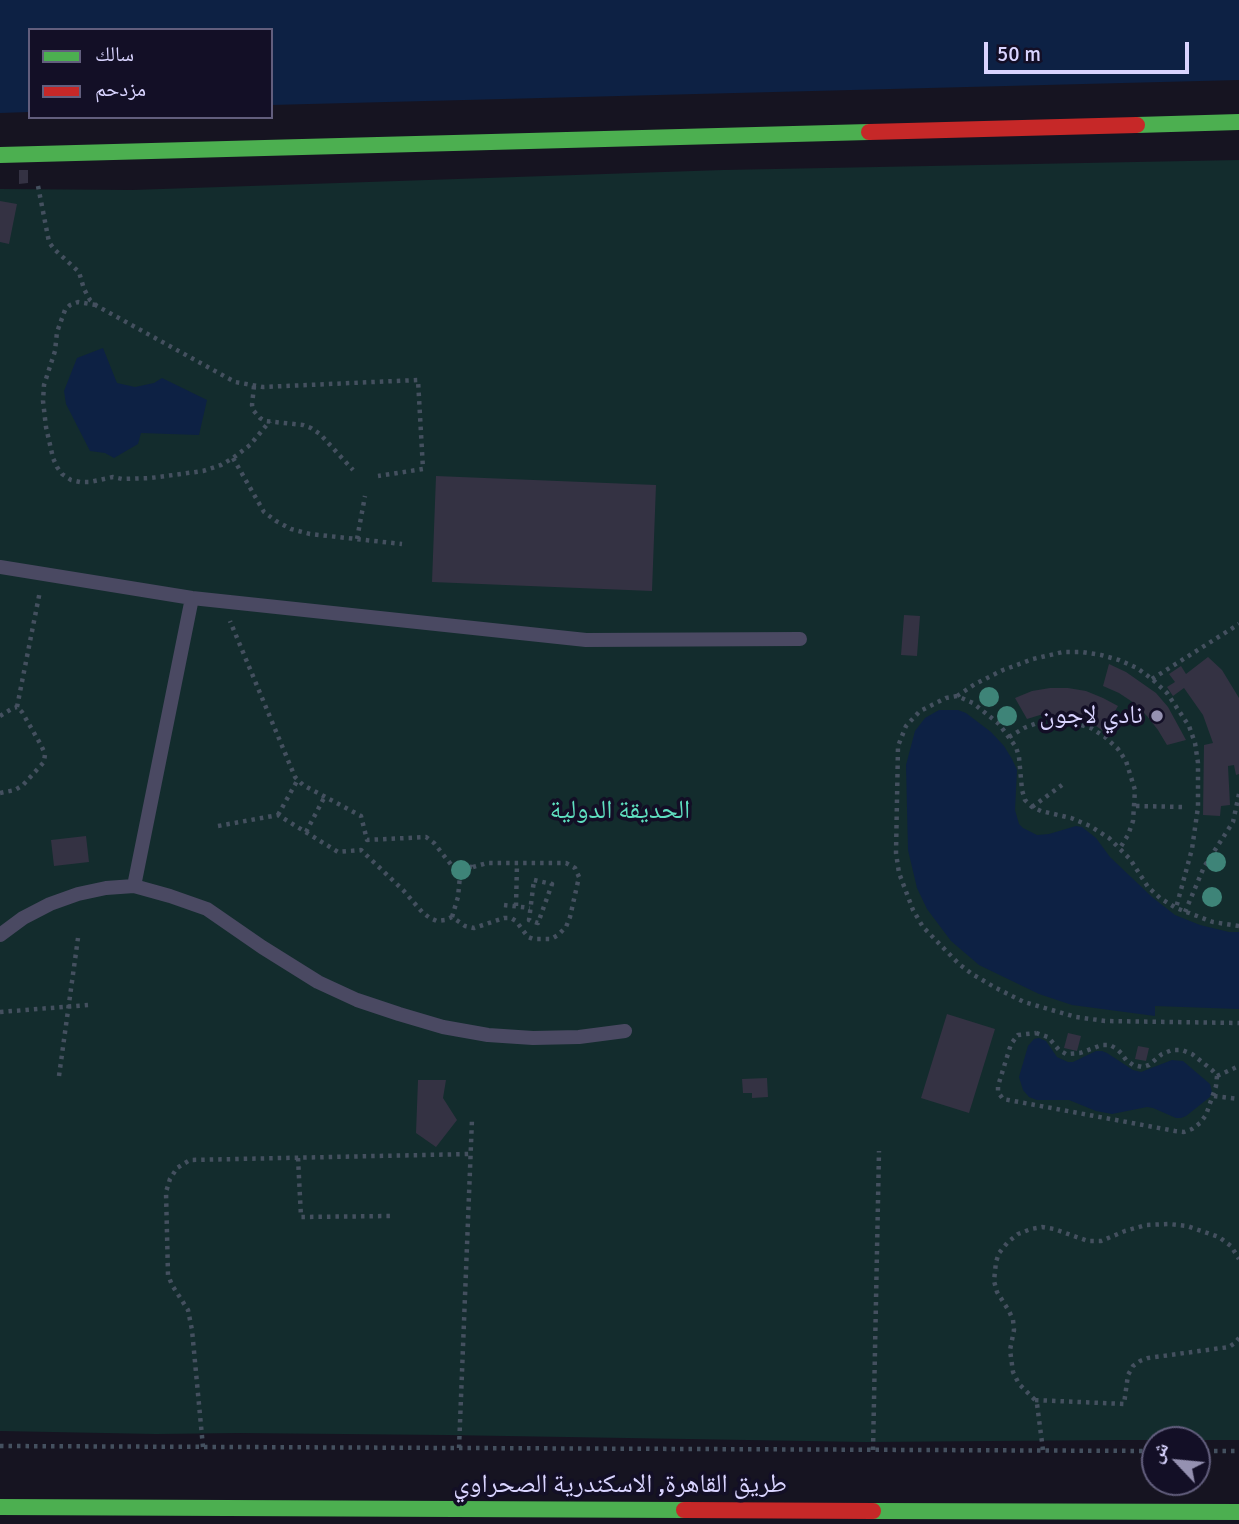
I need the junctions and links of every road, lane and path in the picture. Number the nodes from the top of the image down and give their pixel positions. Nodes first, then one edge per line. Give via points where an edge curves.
1 (1239, 122) edge
2 (32, 154) junction
3 (0, 155) edge
4 (97, 306) junction
5 (254, 386) junction
6 (270, 421) junction
7 (233, 458) junction
8 (353, 470) dead end
9 (378, 476) dead end
10 (365, 496) dead end
11 (357, 539) junction
12 (402, 544) dead end
13 (0, 568) edge
14 (43, 574) junction
15 (192, 598) junction
16 (222, 601) junction
17 (1239, 625) edge
18 (800, 639) dead end
19 (1152, 679) junction
20 (957, 696) junction
21 (17, 707) junction
22 (0, 716) edge
23 (1009, 737) junction
24 (297, 781) junction
25 (1062, 785) dead end
26 (0, 793) edge
27 (1239, 794) edge
28 (325, 796) junction
29 (1136, 806) junction
30 (1032, 807) junction
31 (1184, 807) dead end
32 (278, 815) junction
33 (1236, 823) edge
34 (218, 826) dead end
35 (306, 832) junction
36 (368, 840) junction
37 (1120, 848) junction
38 (362, 850) junction
39 (517, 864) junction
40 (473, 867) junction
41 (453, 868) junction
42 (460, 876) junction
43 (134, 886) junction
44 (504, 905) dead end
45 (516, 906) junction
46 (530, 908) junction
47 (1176, 908) junction
48 (1185, 912) junction
49 (452, 917) junction
50 (1239, 926) edge
51 (0, 935) edge
52 (78, 938) dead end
53 (88, 1005) dead end
54 (69, 1006) junction
55 (0, 1012) edge
56 (1239, 1023) edge
57 (625, 1031) dead end
58 (1239, 1066) edge
59 (59, 1076) dead end
60 (1217, 1076) junction
61 (1214, 1096) junction
62 (1239, 1098) edge
63 (472, 1119) dead end
64 (879, 1151) dead end
65 (470, 1154) junction
66 (298, 1158) junction
67 (391, 1216) dead end
68 (1239, 1259) edge
69 (1239, 1338) edge
70 (1035, 1400) junction
71 (0, 1446) edge
72 (204, 1447) junction
73 (459, 1448) junction
74 (873, 1450) junction
75 (1043, 1450) junction
76 (1141, 1451) edge
77 (1211, 1451) edge
78 (1239, 1451) edge
79 (0, 1507) edge
80 (1239, 1512) edge

1 - 2 main road
2 - 3 main road
2 - 4 path via 49,242 79,272 86,295
4 - 5 path via 235,382
4 - 7 path via 78,302 65,310 44,385 46,427 62,474 80,482 151,478 203,471
5 - 6 path via 253,410
5 - 9 path via 418,380 423,469
6 - 7 path
6 - 8 path via 311,428
7 - 11 path via 264,512 276,521 310,534
10 - 11 path
11 - 12 path
13 - 14 lane
14 - 15 lane
14 - 21 path
15 - 16 lane
15 - 43 lane
16 - 18 lane via 586,640
16 - 24 path
17 - 19 path
19 - 20 path via 1119,660 1063,652 1003,670
19 - 47 path via 1189,726 1198,763 1192,849
20 - 23 path via 986,712
20 - 56 path via 920,711 906,726 898,746 899,873 923,927 972,974 1047,1010 1105,1021
21 - 22 path
21 - 26 path via 41,745 44,762 23,785
23 - 29 path via 1040,722 1091,728 1126,761
23 - 30 path via 1019,757 1025,800
24 - 28 path
24 - 32 path
25 - 30 path
27 - 33 path
28 - 35 path
28 - 36 path via 361,816
29 - 31 path
29 - 37 path
30 - 37 path via 1090,826
32 - 34 path
32 - 35 path
33 - 48 path via 1204,867
35 - 38 path via 338,852
36 - 38 path
36 - 41 path via 425,837
37 - 47 path via 1148,887
38 - 49 path via 423,913 436,921
39 - 40 path
39 - 45 path
39 - 49 path via 566,863 578,872 570,917 561,932 551,939 533,940 511,918 474,928
40 - 41 path
40 - 42 path
41 - 42 path
42 - 49 path
43 - 51 lane via 78,894 23,918
43 - 57 lane via 206,909 318,982 357,1000 443,1027 533,1038
44 - 45 path
45 - 46 path
46 - 46 path via 534,880 552,884 538,923 529,920
47 - 48 path
48 - 50 path
52 - 54 path
53 - 54 path
54 - 55 path
54 - 59 path
58 - 60 path
60 - 61 path
60 - 61 path via 1182,1050 1162,1054 1142,1067 1110,1045 1066,1054 1042,1034 1022,1034 1011,1044 998,1086 1006,1101 1184,1132 1200,1123
61 - 62 path
63 - 65 path
64 - 74 path
65 - 66 path
65 - 73 path
66 - 67 path via 301,1217
66 - 72 path via 190,1160 170,1179 166,1192 168,1275 188,1310
68 - 70 path via 1219,1237 1187,1226 1146,1225 1101,1241 1042,1227 1018,1234 999,1253 994,1281 1013,1320 1013,1372
69 - 70 path via 1229,1347 1140,1361 1128,1375 1124,1404
70 - 75 path
71 - 72 path
72 - 73 path
73 - 74 path
74 - 75 path
75 - 76 path
77 - 78 path
79 - 80 main road, طريق القاهرة, الاسكندرية الصحراوي

